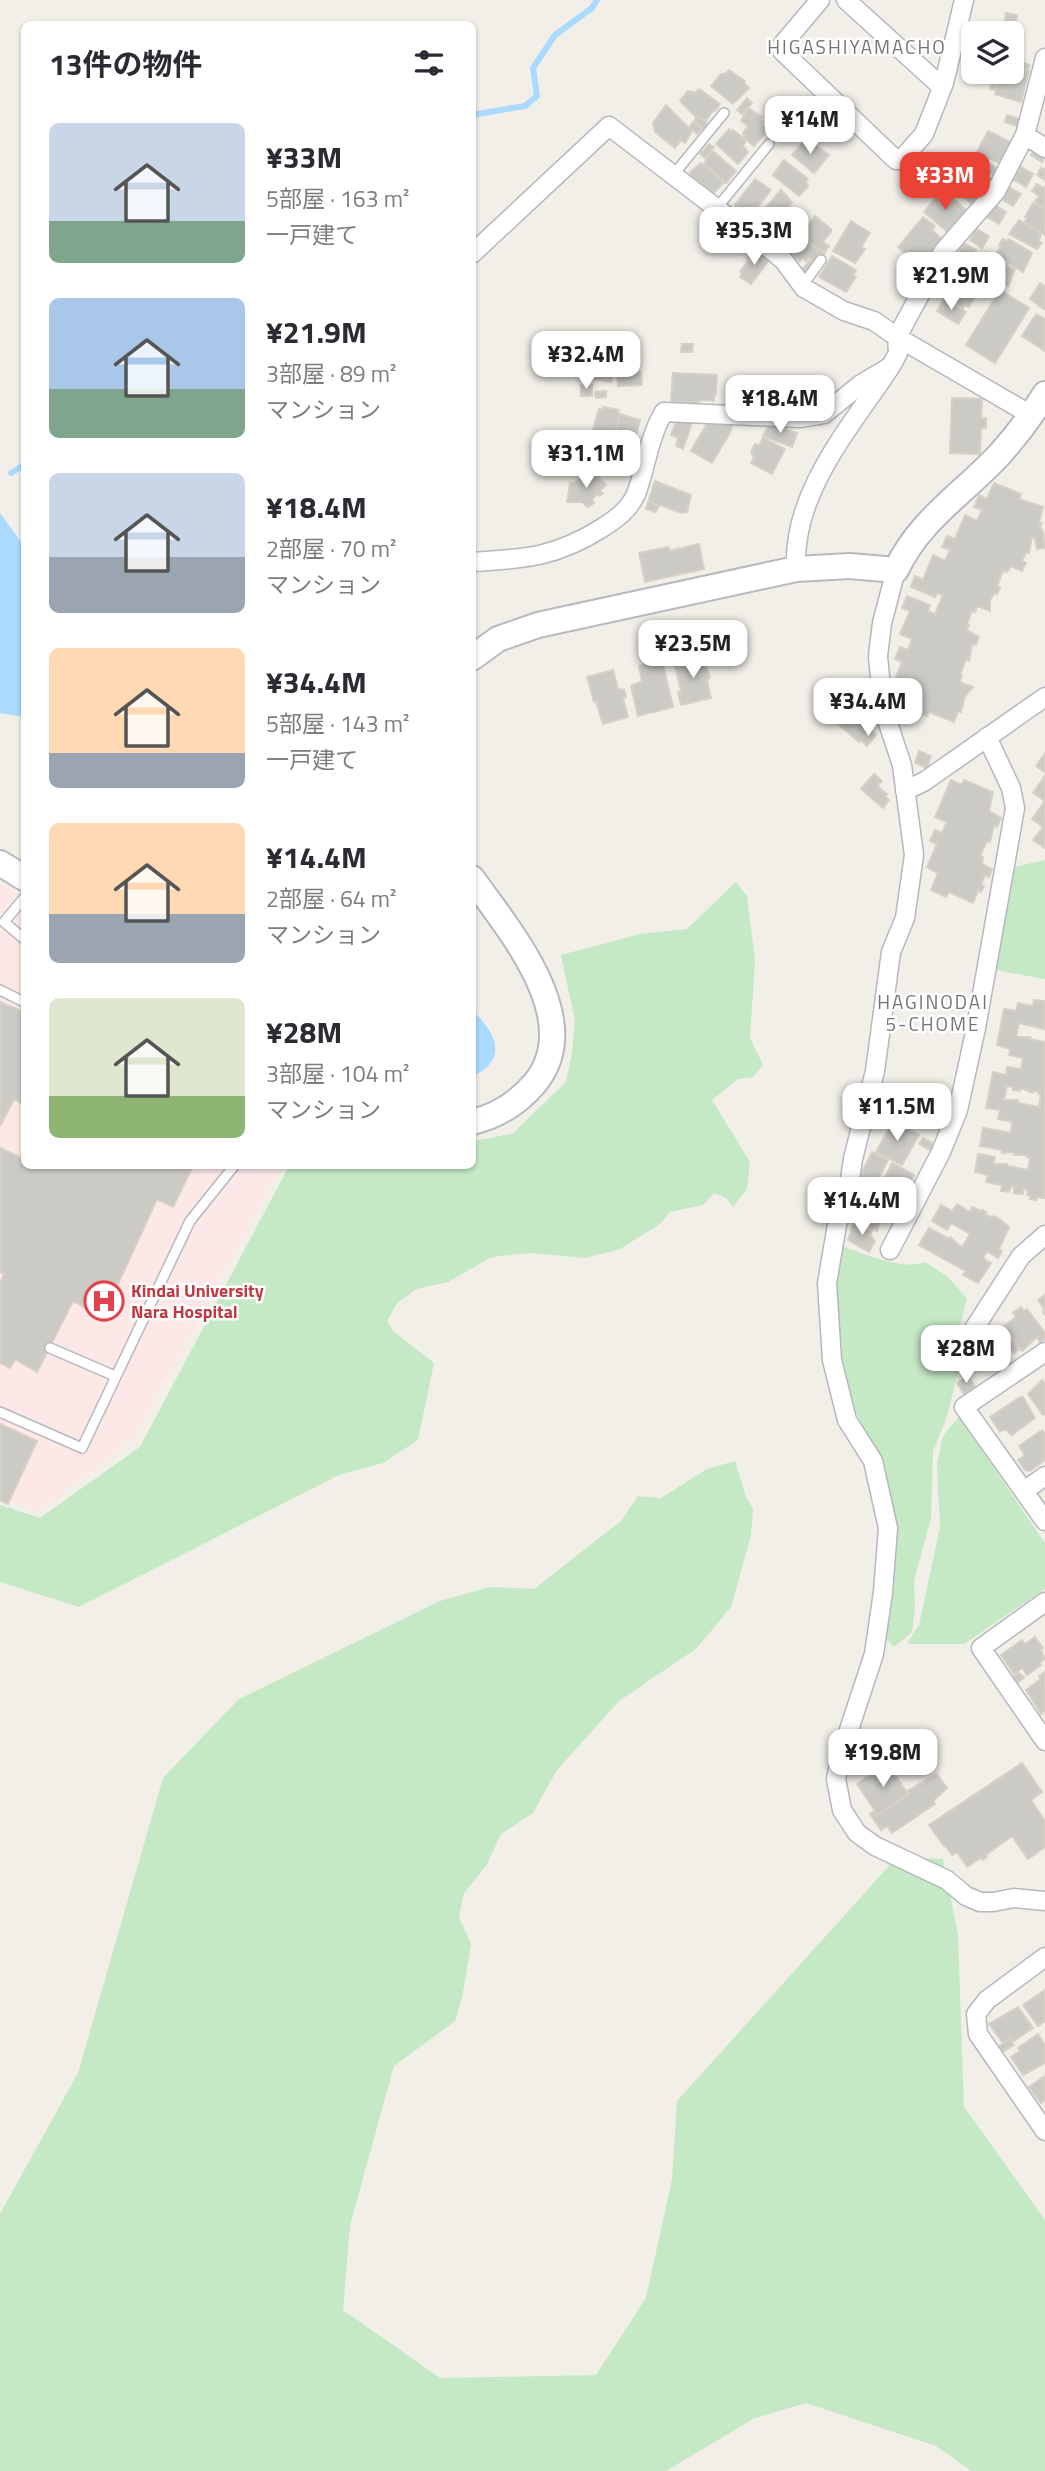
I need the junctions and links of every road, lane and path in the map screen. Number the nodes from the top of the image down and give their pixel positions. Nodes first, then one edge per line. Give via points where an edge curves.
1 (820, 0) edge
2 (846, 0) edge
3 (964, 0) edge
4 (1045, 58) edge
5 (942, 88) junction
6 (724, 113) dead end
7 (1024, 135) junction
8 (769, 144) dead end
9 (1045, 148) edge
10 (674, 174) junction
11 (716, 209) junction
12 (476, 250) edge
13 (821, 260) dead end
14 (802, 286) junction
15 (897, 337) junction
16 (891, 366) junction
17 (1045, 394) edge
18 (1031, 415) junction
19 (476, 562) edge
20 (796, 569) junction
21 (897, 570) junction
22 (476, 655) edge
23 (1045, 697) edge
24 (987, 737) junction
25 (905, 791) junction
26 (0, 863) edge
27 (21, 876) edge
28 (476, 884) edge
29 (21, 902) edge
30 (2, 924) edge
31 (21, 937) edge
32 (0, 990) edge
33 (21, 1000) edge
34 (476, 1120) edge
35 (232, 1169) edge
36 (1045, 1235) edge
37 (890, 1250) dead end
38 (968, 1338) dead end
39 (50, 1348) dead end
40 (1045, 1352) edge
41 (115, 1376) junction
42 (0, 1412) edge
43 (1045, 1476) edge
44 (1024, 1491) junction
45 (1045, 1521) edge
46 (1045, 1602) edge
47 (1043, 1734) edge
48 (1045, 1901) edge
49 (1045, 1959) edge
50 (1045, 2131) edge

1 - 5 street via 782,45 782,51 896,160 924,134
2 - 5 street
3 - 5 street
4 - 7 street
6 - 10 lane
7 - 9 street
7 - 15 street via 996,191 943,252
8 - 11 lane
10 - 11 street
10 - 12 street via 609,126
11 - 14 street via 784,261
13 - 14 lane
14 - 15 street
15 - 16 street via 898,353
15 - 18 street
16 - 19 street via 824,414 800,418 664,412 636,493 615,520 552,553
16 - 20 street via 821,472 799,531
17 - 18 street
18 - 21 street via 906,548
20 - 21 street via 850,566
20 - 22 street via 538,625 498,639
21 - 25 street via 878,656 883,708 902,765
23 - 24 street
24 - 25 street
24 - 37 street via 1011,788 1015,808 976,1028 958,1110
25 - 48 street via 914,855 909,893 891,952 875,1072 827,1283 835,1372 847,1420 873,1461 888,1528 874,1654 836,1779 842,1810 857,1833 875,1846 947,1880 980,1902
26 - 27 street
28 - 34 street via 534,968 550,1013 551,1039 539,1078 522,1098
29 - 30 lane
30 - 31 lane
32 - 33 lane
35 - 41 lane via 190,1221
36 - 38 street via 1021,1256
39 - 41 lane
40 - 44 street via 964,1407
41 - 42 lane via 82,1448
43 - 44 street
44 - 45 street
46 - 47 street via 981,1648
49 - 50 street via 987,2000 976,2014 978,2034

